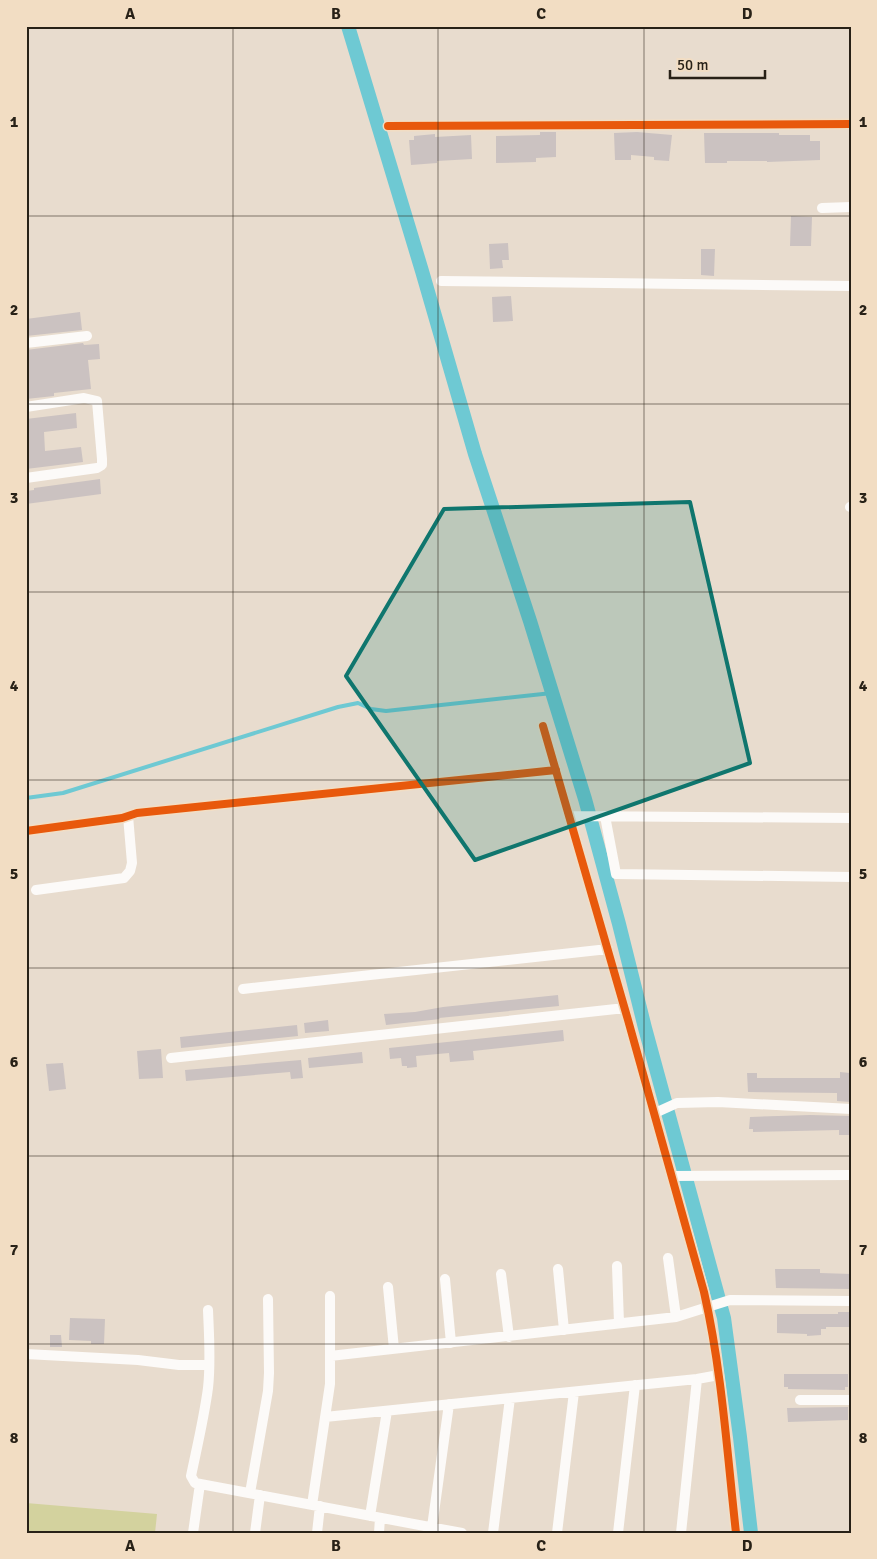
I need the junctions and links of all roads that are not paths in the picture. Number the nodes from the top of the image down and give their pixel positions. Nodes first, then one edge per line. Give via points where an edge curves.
1 (851, 124) edge
2 (388, 126) dead end
3 (851, 207) edge
4 (822, 208) dead end
5 (441, 281) dead end
6 (851, 286) edge
7 (86, 336) dead end
8 (26, 343) edge
9 (26, 407) edge
10 (26, 478) edge
11 (543, 726) dead end
12 (556, 770) junction
13 (128, 816) junction
14 (573, 816) junction
15 (602, 816) junction
16 (851, 818) edge
17 (26, 831) edge
18 (851, 877) edge
19 (36, 890) dead end
20 (608, 949) junction
21 (243, 989) dead end
22 (625, 1008) junction
23 (171, 1058) dead end
24 (851, 1109) edge
25 (655, 1113) junction
26 (673, 1176) junction
27 (851, 1176) edge
28 (668, 1258) dead end
29 (617, 1266) dead end
30 (558, 1269) dead end
31 (501, 1274) dead end
32 (445, 1279) dead end
33 (388, 1287) dead end
34 (330, 1296) dead end
35 (268, 1299) dead end
36 (851, 1301) edge
37 (708, 1307) junction
38 (208, 1310) dead end
39 (676, 1317) junction
40 (619, 1323) junction
41 (564, 1330) junction
42 (509, 1336) junction
43 (452, 1343) junction
44 (394, 1349) junction
45 (26, 1354) edge
46 (330, 1356) junction
47 (209, 1364) junction
48 (719, 1375) junction
49 (698, 1379) junction
50 (635, 1385) junction
51 (574, 1392) junction
52 (510, 1398) junction
53 (800, 1400) dead end
54 (851, 1400) edge
55 (449, 1404) junction
56 (387, 1411) junction
57 (325, 1417) junction
58 (200, 1484) junction
59 (255, 1494) junction
60 (316, 1506) junction
61 (370, 1516) junction
62 (380, 1518) junction
63 (432, 1527) junction
64 (193, 1533) edge
65 (255, 1533) edge
66 (317, 1533) edge
67 (379, 1533) edge
68 (462, 1533) edge
69 (493, 1533) edge
70 (557, 1533) edge
71 (618, 1533) edge
72 (681, 1533) edge
73 (736, 1533) edge

1 - 2 street
3 - 4 street
5 - 6 street
7 - 8 street
9 - 10 street via 84,398 97,400 102,465
11 - 12 street
12 - 13 street
12 - 14 street
13 - 17 street
13 - 19 street via 132,863 124,878
14 - 15 street
14 - 20 street
15 - 16 street
15 - 18 street via 616,874
20 - 21 street
20 - 22 street
22 - 23 street
22 - 25 street
24 - 25 street via 718,1102 676,1103
25 - 26 street
26 - 27 street
26 - 37 street
28 - 39 street
29 - 40 street
30 - 41 street
31 - 42 street
32 - 43 street
33 - 44 street
34 - 46 street
35 - 59 street via 268,1391
36 - 37 street via 730,1300
37 - 39 street
37 - 48 street
38 - 47 street
39 - 40 street
40 - 41 street
41 - 42 street
42 - 43 street
43 - 44 street
44 - 46 street
45 - 47 street via 179,1365
46 - 57 street
47 - 58 street via 201,1430 191,1476 195,1483
48 - 49 street
48 - 73 street
49 - 50 street
49 - 72 street
50 - 51 street
50 - 71 street
51 - 52 street
51 - 70 street
52 - 55 street
52 - 69 street
53 - 54 street
55 - 56 street
55 - 63 street
56 - 57 street
56 - 61 street
57 - 60 street
58 - 59 street
58 - 64 street
59 - 60 street
59 - 65 street
60 - 61 street
60 - 66 street
61 - 62 street
62 - 63 street
62 - 67 street
63 - 68 street

